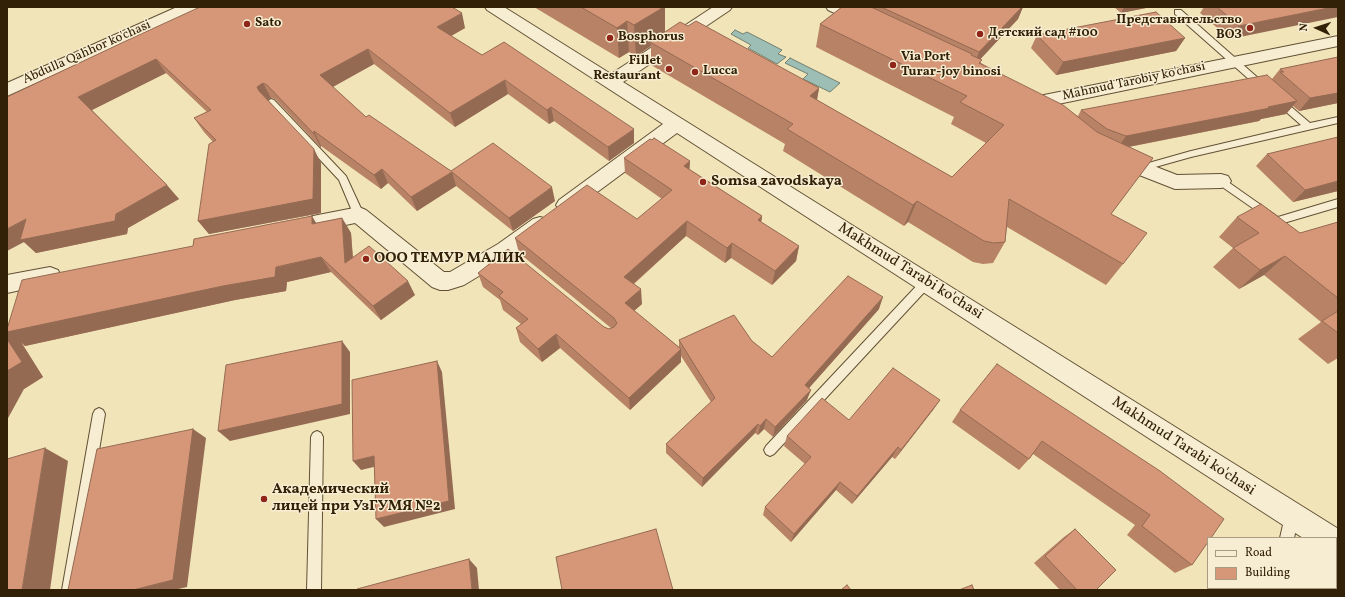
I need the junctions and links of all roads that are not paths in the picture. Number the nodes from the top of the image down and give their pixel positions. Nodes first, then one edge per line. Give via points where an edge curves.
1 (724, 7) edge
2 (834, 7) edge
3 (183, 8) edge
4 (497, 8) edge
5 (1178, 12) dead end
6 (884, 31) edge
7 (1338, 41) edge
8 (1233, 62) junction
9 (611, 82) junction
10 (7, 90) edge
11 (271, 102) edge
12 (1051, 116) edge
13 (1338, 120) edge
14 (676, 124) junction
15 (1309, 127) junction
16 (1105, 154) edge
17 (1141, 168) junction
18 (1221, 181) joint
19 (1338, 203) edge
20 (359, 215) junction
21 (296, 227) edge
22 (70, 272) edge
23 (926, 283) junction
24 (7, 284) edge
25 (99, 414) dead end
26 (317, 436) dead end
27 (770, 450) dead end
28 (1292, 516) junction
29 (1287, 537) edge
30 (1325, 537) edge
31 (69, 590) edge
32 (314, 590) edge

1 - 9 street
2 - 6 street
3 - 10 street, Abdulla Qahhor ko'chasi
4 - 9 street, Makhmud Tarabi ko'chasi
5 - 8 lane
7 - 8 street, Mahmud Tarobiy ko'chasi
8 - 12 street, Mahmud Tarobiy ko'chasi via 1027,99
8 - 15 lane
9 - 14 street, Makhmud Tarabi ko'chasi
11 - 20 lane via 343,178
13 - 15 lane
14 - 20 street via 509,253 448,282 440,281
14 - 23 street, Makhmud Tarabi ko'chasi
15 - 17 lane
16 - 17 street
17 - 18 street via 1175,182
18 - 19 lane via 1277,221
20 - 21 street
22 - 24 street
23 - 27 lane
23 - 28 street, Makhmud Tarabi ko'chasi
25 - 31 lane
26 - 32 lane
28 - 29 lane
28 - 30 street, Makhmud Tarabi ko'chasi

